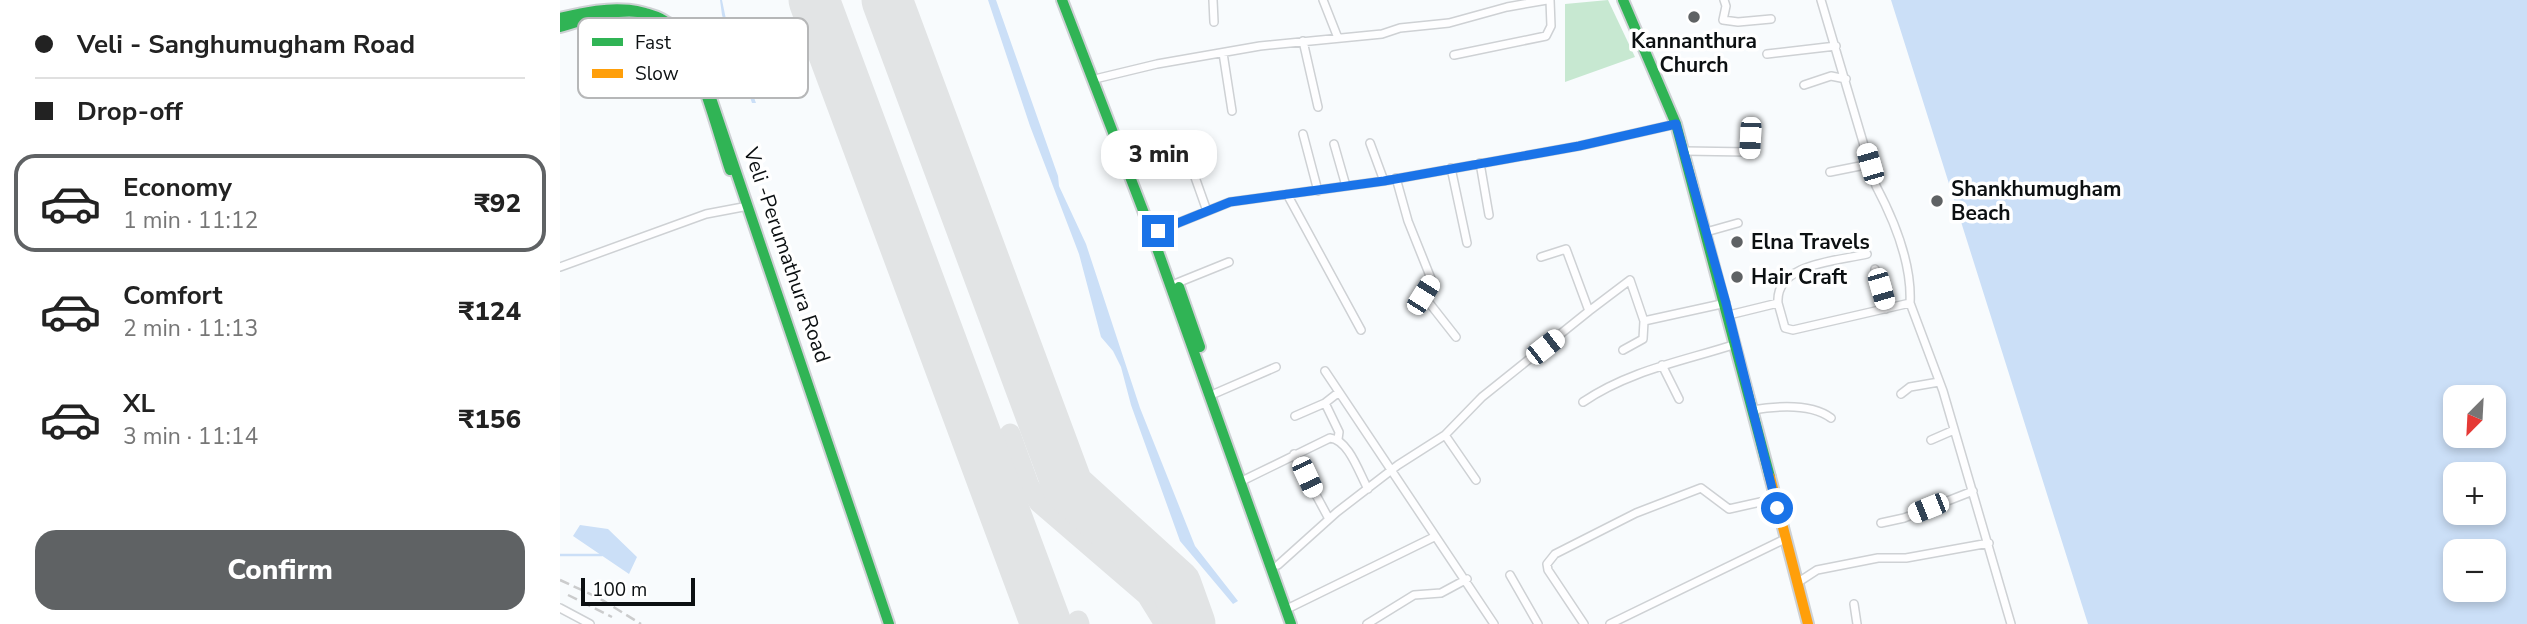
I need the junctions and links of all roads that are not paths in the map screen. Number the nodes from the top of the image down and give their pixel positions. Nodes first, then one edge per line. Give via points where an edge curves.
1 (1062, 0) edge
2 (1069, 0) edge
3 (1213, 0) edge
4 (1323, 0) edge
5 (1548, 0) edge
6 (1623, 0) edge
7 (1724, 0) edge
8 (1821, 0) edge
9 (560, 18) edge
10 (598, 18) edge
11 (660, 18) edge
12 (671, 18) edge
13 (1771, 19) dead end
14 (1214, 22) dead end
15 (578, 23) edge
16 (560, 27) edge
17 (1338, 38) junction
18 (1303, 41) junction
19 (1836, 46) junction
20 (1223, 53) junction
21 (1767, 54) dead end
22 (1454, 55) dead end
23 (1099, 78) junction
24 (1846, 79) junction
25 (1804, 85) dead end
26 (704, 98) edge
27 (711, 98) edge
28 (1318, 107) dead end
29 (1232, 111) dead end
30 (1751, 123) dead end
31 (1676, 124) junction
32 (1303, 134) dead end
33 (1334, 144) dead end
34 (1370, 144) dead end
35 (1684, 150) junction
36 (1480, 163) junction
37 (1870, 164) junction
38 (1191, 166) dead end
39 (1451, 168) junction
40 (1830, 172) dead end
41 (1396, 178) junction
42 (1384, 181) junction
43 (1346, 186) junction
44 (1318, 191) junction
45 (1287, 194) junction
46 (743, 207) junction
47 (1207, 211) junction
48 (1489, 215) dead end
49 (1738, 223) dead end
50 (1158, 231) junction
51 (1706, 232) junction
52 (1467, 243) dead end
53 (1867, 254) dead end
54 (1541, 257) dead end
55 (1229, 262) dead end
56 (560, 267) edge
57 (1875, 270) dead end
58 (1177, 283) junction
59 (1726, 303) junction
60 (1778, 303) junction
61 (1910, 303) junction
62 (1886, 309) junction
63 (1590, 311) junction
64 (1729, 315) junction
65 (1644, 321) junction
66 (1362, 330) dead end
67 (1455, 337) dead end
68 (1736, 344) junction
69 (1623, 350) dead end
70 (1662, 365) junction
71 (1276, 367) dead end
72 (1325, 370) dead end
73 (1939, 382) junction
74 (1339, 392) junction
75 (1216, 393) junction
76 (1901, 394) dead end
77 (1679, 399) dead end
78 (1583, 402) dead end
79 (1325, 403) junction
80 (1752, 410) junction
81 (1296, 416) dead end
82 (1832, 418) dead end
83 (1954, 430) junction
84 (1445, 435) junction
85 (1338, 439) junction
86 (1931, 440) dead end
87 (1294, 454) junction
88 (1390, 471) junction
89 (1246, 479) junction
90 (1476, 480) dead end
91 (1368, 489) junction
92 (1973, 491) junction
93 (1774, 499) junction
94 (1329, 519) junction
95 (1881, 523) dead end
96 (1434, 537) junction
97 (1785, 539) junction
98 (1989, 543) junction
99 (1278, 565) junction
100 (1510, 575) dead end
101 (1468, 579) junction
102 (1797, 583) junction
103 (1854, 604) dead end
104 (1291, 607) junction
105 (560, 608) edge
106 (590, 624) edge
107 (882, 624) edge
108 (889, 624) edge
109 (1291, 624) edge
110 (1297, 624) edge
111 (1367, 624) edge
112 (1494, 624) edge
113 (1538, 624) edge
114 (1584, 624) edge
115 (1610, 624) edge
116 (1808, 624) edge
117 (1857, 624) edge
118 (2011, 624) edge

1 - 109 main road via 1149,226
2 - 23 main road
3 - 14 street
4 - 17 street
5 - 17 street via 1449,23
5 - 22 street via 1551,26 1546,36
6 - 31 main road
7 - 13 street via 1723,20
8 - 19 street
9 - 12 main road, Veli -Perumathura Road via 629,2 665,12
10 - 11 main road via 639,12
15 - 16 main road
17 - 18 street
18 - 20 street
18 - 28 street
19 - 21 street
19 - 24 street
20 - 23 street
20 - 29 street
23 - 50 main road
24 - 25 street via 1831,76
24 - 37 street
26 - 46 main road
27 - 108 main road, Veli -Perumathura Road
30 - 35 street via 1749,152
31 - 35 main road
31 - 36 street
32 - 44 street
33 - 43 street
34 - 42 street
35 - 51 main road
36 - 39 street
36 - 48 street
37 - 40 street
37 - 61 street via 1891,213 1909,275
38 - 47 street
39 - 41 street
39 - 52 street
41 - 42 street
41 - 67 street via 1432,281 1423,295
42 - 43 street
43 - 44 street
44 - 45 street
45 - 47 street via 1230,202
45 - 66 street
46 - 56 street via 706,214
46 - 107 main road
47 - 50 street
49 - 51 street
50 - 58 main road
51 - 59 main road
53 - 60 street via 1790,275 1778,288
54 - 63 street via 1566,249
55 - 58 street
57 - 62 street
58 - 75 main road
59 - 64 main road
59 - 65 street
60 - 62 street via 1785,328 1793,330
60 - 64 street
61 - 62 street
61 - 73 street
63 - 65 street via 1630,280
63 - 84 street via 1482,397
64 - 68 main road
65 - 69 street via 1643,340
68 - 70 street
68 - 80 main road
70 - 77 street
70 - 78 street via 1604,388
71 - 75 street
72 - 74 street
73 - 76 street via 1910,387
73 - 83 street
74 - 79 street
74 - 88 street
75 - 89 main road
79 - 81 street
79 - 85 street
80 - 82 street via 1777,406 1823,411
80 - 93 main road
83 - 86 street
83 - 92 street
84 - 88 street
84 - 90 street
85 - 87 street via 1330,438
85 - 91 street
87 - 89 street
87 - 94 street
88 - 91 street
88 - 96 street
89 - 99 main road
91 - 94 street
92 - 95 street
92 - 98 street
93 - 97 main road
93 - 114 street via 1729,509 1701,488 1636,513 1555,554 1548,570
94 - 99 street
96 - 101 street
96 - 104 street
97 - 102 main road
97 - 115 street
98 - 102 street via 1817,570
98 - 118 street
99 - 104 main road
100 - 113 street
101 - 111 street via 1441,593 1414,595
101 - 112 street
102 - 116 main road
103 - 117 street
104 - 110 main road
105 - 106 street

